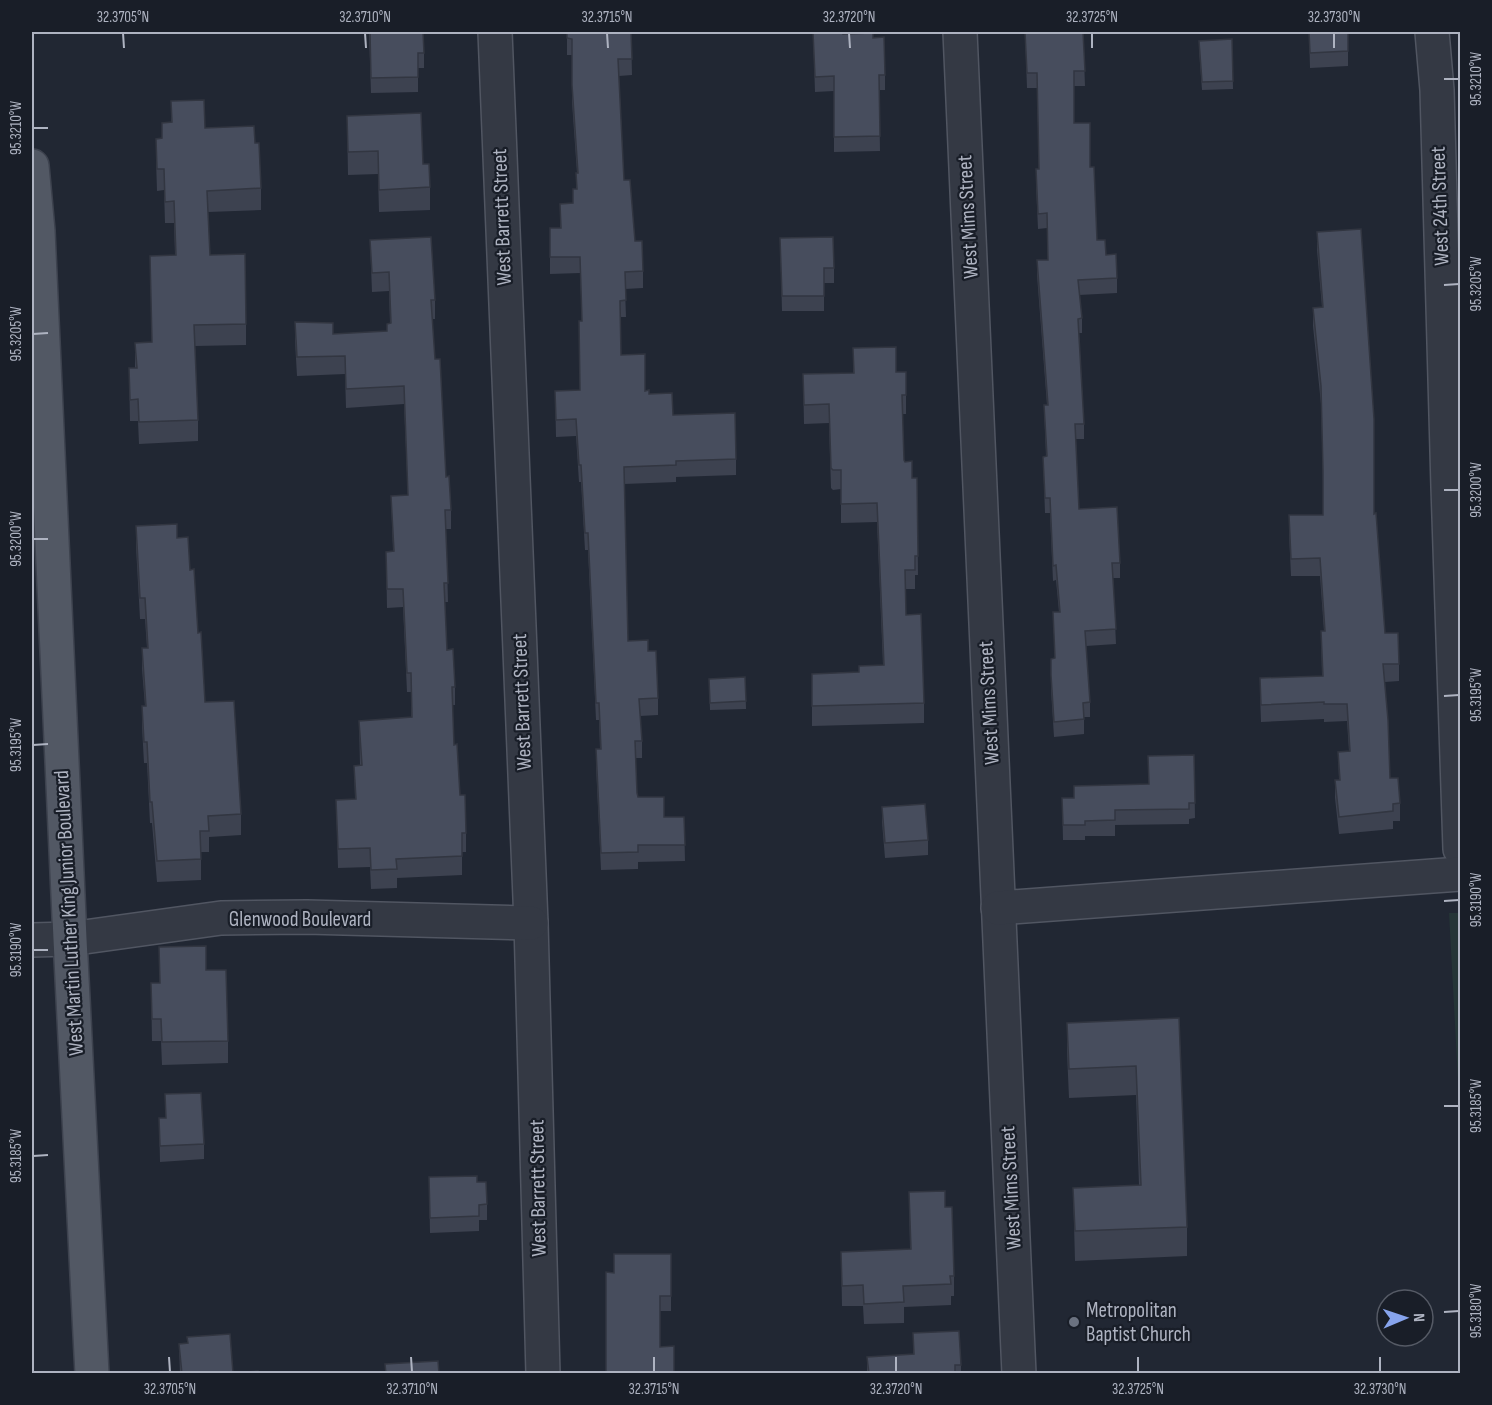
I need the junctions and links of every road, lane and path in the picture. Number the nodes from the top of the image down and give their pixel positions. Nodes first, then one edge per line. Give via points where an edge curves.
1 (495, 32) edge
2 (960, 32) edge
3 (1432, 32) edge
4 (32, 166) edge
5 (1461, 849) edge
6 (1461, 874) edge
7 (998, 908) junction
8 (531, 923) junction
9 (70, 939) junction
10 (32, 940) edge
11 (92, 1374) edge
12 (543, 1374) edge
13 (1019, 1374) edge

1 - 8 street, West Barrett Street
2 - 7 street, West Mims Street
3 - 5 street, West 24th Street via 1438,101
4 - 9 main road, West Martin Luther King Junior Boulevard via 39,243
6 - 7 street
7 - 13 street, West Mims Street
8 - 9 street, Glenwood Boulevard via 221,918
8 - 12 street, West Barrett Street
9 - 10 street, Glenwood Boulevard
9 - 11 main road, West Martin Luther King Junior Boulevard

